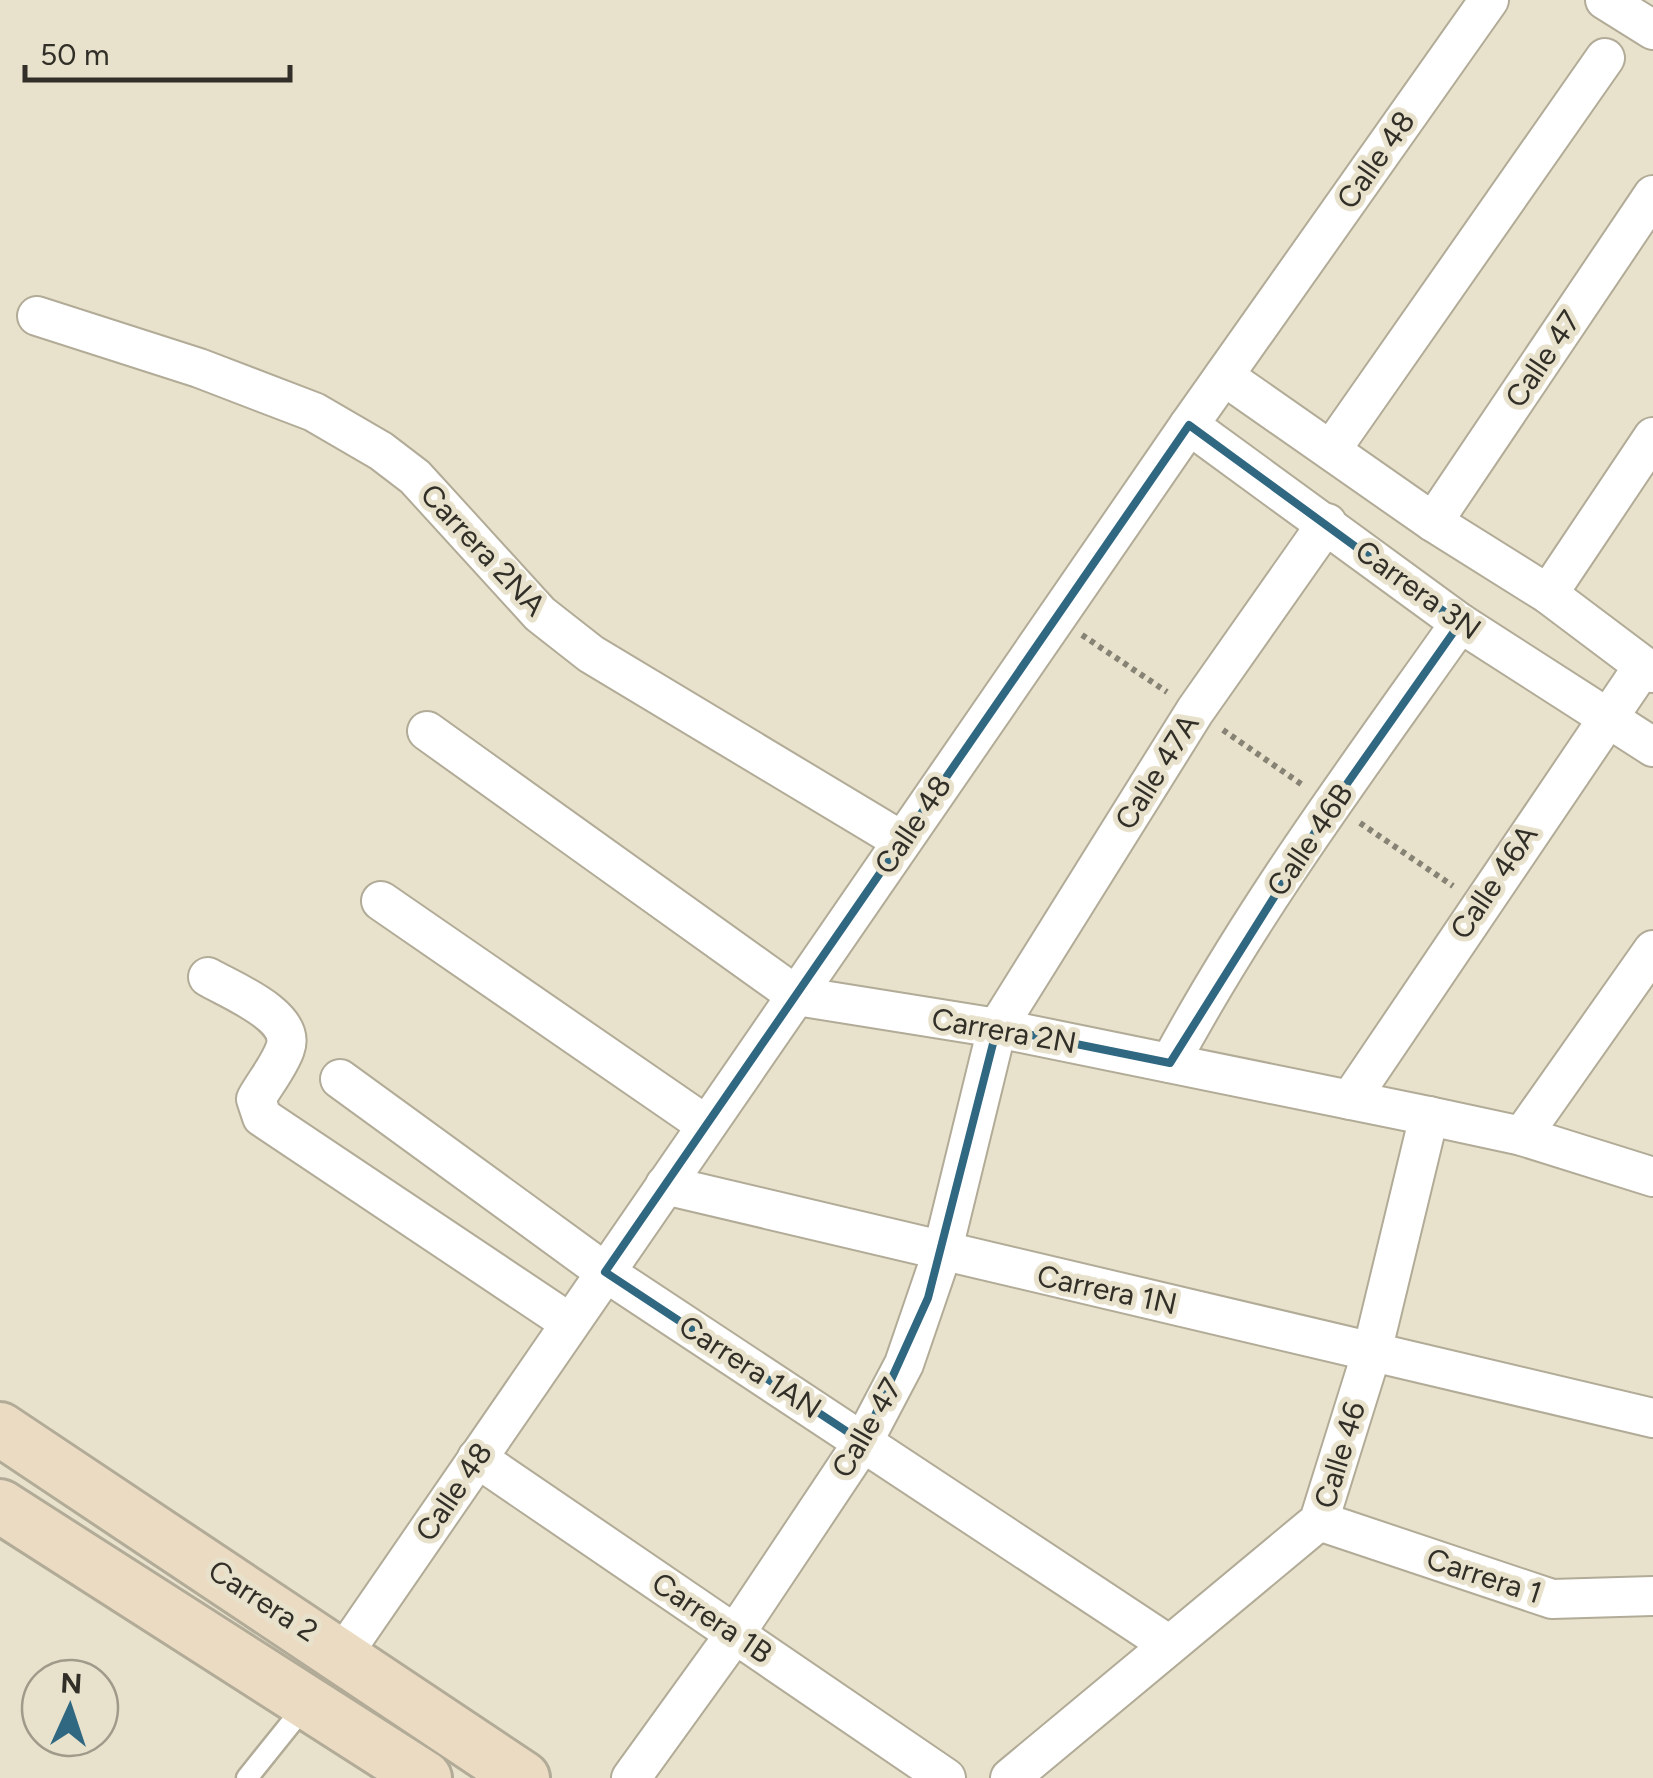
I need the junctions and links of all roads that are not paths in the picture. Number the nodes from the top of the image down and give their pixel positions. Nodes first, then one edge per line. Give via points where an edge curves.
1 (1489, 0) edge
2 (1605, 0) edge
3 (1653, 30) edge
4 (1605, 58) dead end
5 (1653, 195) edge
6 (37, 316) dead end
7 (1224, 376) junction
8 (1189, 425) junction
9 (1653, 437) edge
10 (1331, 450) junction
11 (1434, 522) junction
12 (1327, 523) junction
13 (1548, 594) junction
14 (1460, 624) junction
15 (1648, 670) edge
16 (1607, 717) junction
17 (427, 731) dead end
18 (1653, 747) edge
19 (902, 842) junction
20 (381, 902) dead end
21 (1653, 950) edge
22 (208, 977) dead end
23 (797, 996) junction
24 (997, 1028) junction
25 (1170, 1063) junction
26 (340, 1078) dead end
27 (1350, 1100) junction
28 (1429, 1116) junction
29 (706, 1125) junction
30 (1522, 1136) junction
31 (1653, 1177) edge
32 (665, 1185) junction
33 (942, 1253) junction
34 (605, 1272) junction
35 (570, 1323) junction
36 (1372, 1348) junction
37 (1653, 1418) edge
38 (0, 1429) edge
39 (863, 1442) junction
40 (477, 1458) junction
41 (0, 1506) edge
42 (1319, 1521) junction
43 (1653, 1596) edge
44 (735, 1634) junction
45 (1168, 1644) junction
46 (343, 1654) junction
47 (309, 1700) junction
48 (418, 1776) edge
49 (247, 1778) edge
50 (523, 1778) edge
51 (632, 1778) edge
52 (946, 1778) edge
53 (1010, 1778) edge

1 - 7 street, Calle 48
2 - 3 street
4 - 10 street
5 - 11 street, Calle 47
6 - 19 street, Carrera 2NA via 314,412 382,452 415,477 540,614 591,654
7 - 8 street, Calle 48
7 - 10 street
8 - 12 street, Carrera 3N
8 - 19 street, Calle 48
9 - 13 street
10 - 11 street
11 - 13 street
12 - 14 street, Carrera 3N
12 - 24 street, Calle 47A via 1195,711
13 - 15 street
14 - 16 street, Carrera 3N
14 - 25 street, Calle 46B via 1332,805
15 - 16 street, Calle 46A
16 - 18 street, Carrera 3N
16 - 27 street, Calle 46A
17 - 23 street, Carrera 2N
19 - 23 street, Calle 48
20 - 29 street
21 - 30 street
22 - 35 street via 270,1014 284,1030 286,1048 256,1099 262,1117
23 - 24 street, Carrera 2N
23 - 29 street, Calle 48
24 - 25 street, Carrera 2N
24 - 33 street, Calle 47
25 - 27 street, Carrera 2N
26 - 34 street, Carrera 1AN
27 - 28 street, Carrera 2N
28 - 30 street, Carrera 2N
28 - 36 street, Calle 46
29 - 32 street, Calle 48
30 - 31 street, Carrera 2N
32 - 33 street, Carrera 1N
32 - 34 street, Calle 48
33 - 36 street, Carrera 1N
33 - 39 street, Calle 47 via 904,1364
34 - 35 street, Calle 48
34 - 39 street, Carrera 1AN
35 - 40 street, Calle 48
36 - 37 street, Carrera 1N
36 - 42 street, Calle 46
38 - 46 main road, Carrera 2
39 - 44 street, Calle 47
39 - 45 street, Carrera 1AN
40 - 44 street, Carrera 1B
40 - 46 street, Calle 48
41 - 47 main road, Carrera 2
42 - 43 street, Carrera 1 via 1552,1599
42 - 45 street, Calle 46
44 - 51 street, Calle 47
44 - 52 street, Carrera 1B
45 - 53 street, Calle 46
46 - 50 main road, Carrera 2
47 - 48 main road, Carrera 2
47 - 49 lane

